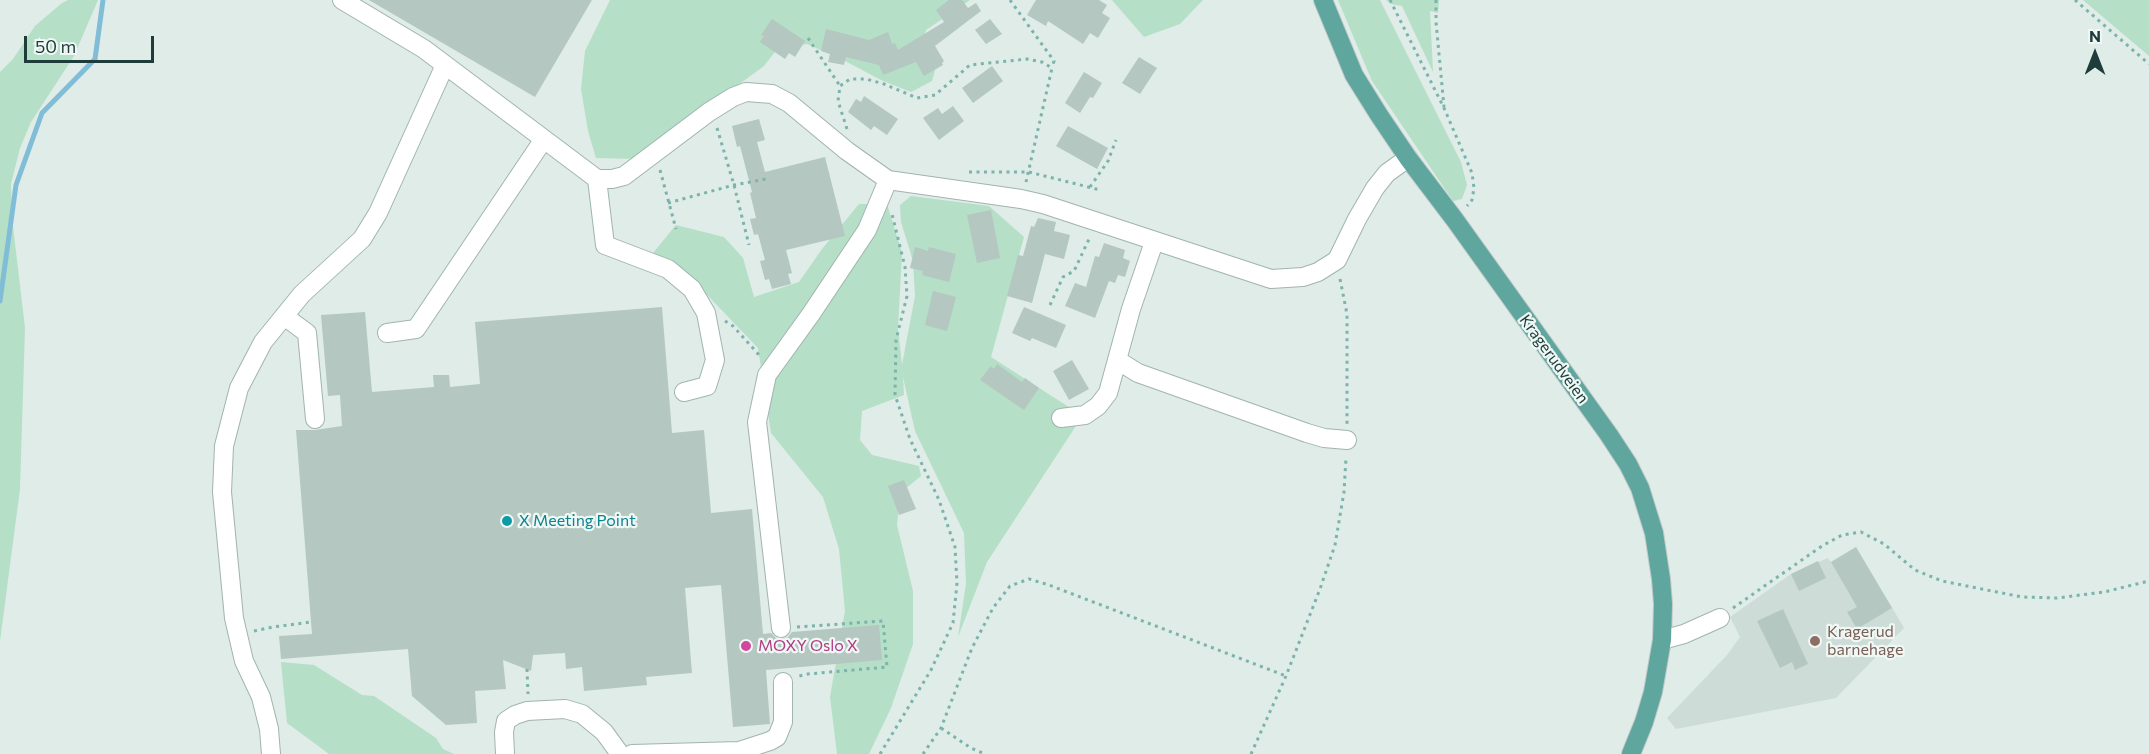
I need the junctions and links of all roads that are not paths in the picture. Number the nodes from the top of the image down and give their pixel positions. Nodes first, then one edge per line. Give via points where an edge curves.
1 (342, 0) edge
2 (1323, 0) edge
3 (445, 65) junction
4 (544, 139) junction
5 (1408, 158) junction
6 (597, 179) junction
7 (894, 180) junction
8 (1154, 242) junction
9 (284, 316) junction
10 (387, 333) dead end
11 (1117, 360) junction
12 (684, 392) dead end
13 (1060, 418) dead end
14 (315, 419) dead end
15 (1347, 440) road end
16 (1720, 618) road end
17 (782, 628) road end
18 (1662, 640) junction
19 (783, 682) road end
20 (271, 754) edge
21 (506, 754) edge
22 (620, 754) edge
23 (632, 754) edge
24 (1631, 754) edge

1 - 3 street
2 - 5 main road, Kragerudveien via 1354,75
3 - 4 street
3 - 9 street via 378,213 362,239 302,294
4 - 6 street
4 - 10 street via 416,329
5 - 8 street via 1387,173 1375,188 1337,260 1303,277 1271,279
5 - 18 main road, Kragerudveien via 1628,464 1654,533 1663,604
6 - 7 street via 624,176 709,112 746,92 772,94 789,103 847,150
6 - 12 street via 605,245 668,268 692,289 706,313 715,360 707,386
7 - 8 street via 1043,204
7 - 17 street via 867,230 767,375 757,422
8 - 11 street
9 - 14 street via 307,333
9 - 20 street via 264,342 239,388 224,446 222,492 234,618 244,661 261,697
11 - 13 street via 1111,386 1098,406 1077,418
11 - 15 street via 1138,373 1307,433
16 - 18 street
18 - 24 main road, Kragerudveien via 1653,692
19 - 23 street via 783,722 777,737 770,741 739,751
21 - 22 street via 506,721 527,711 565,709 582,714 604,732

